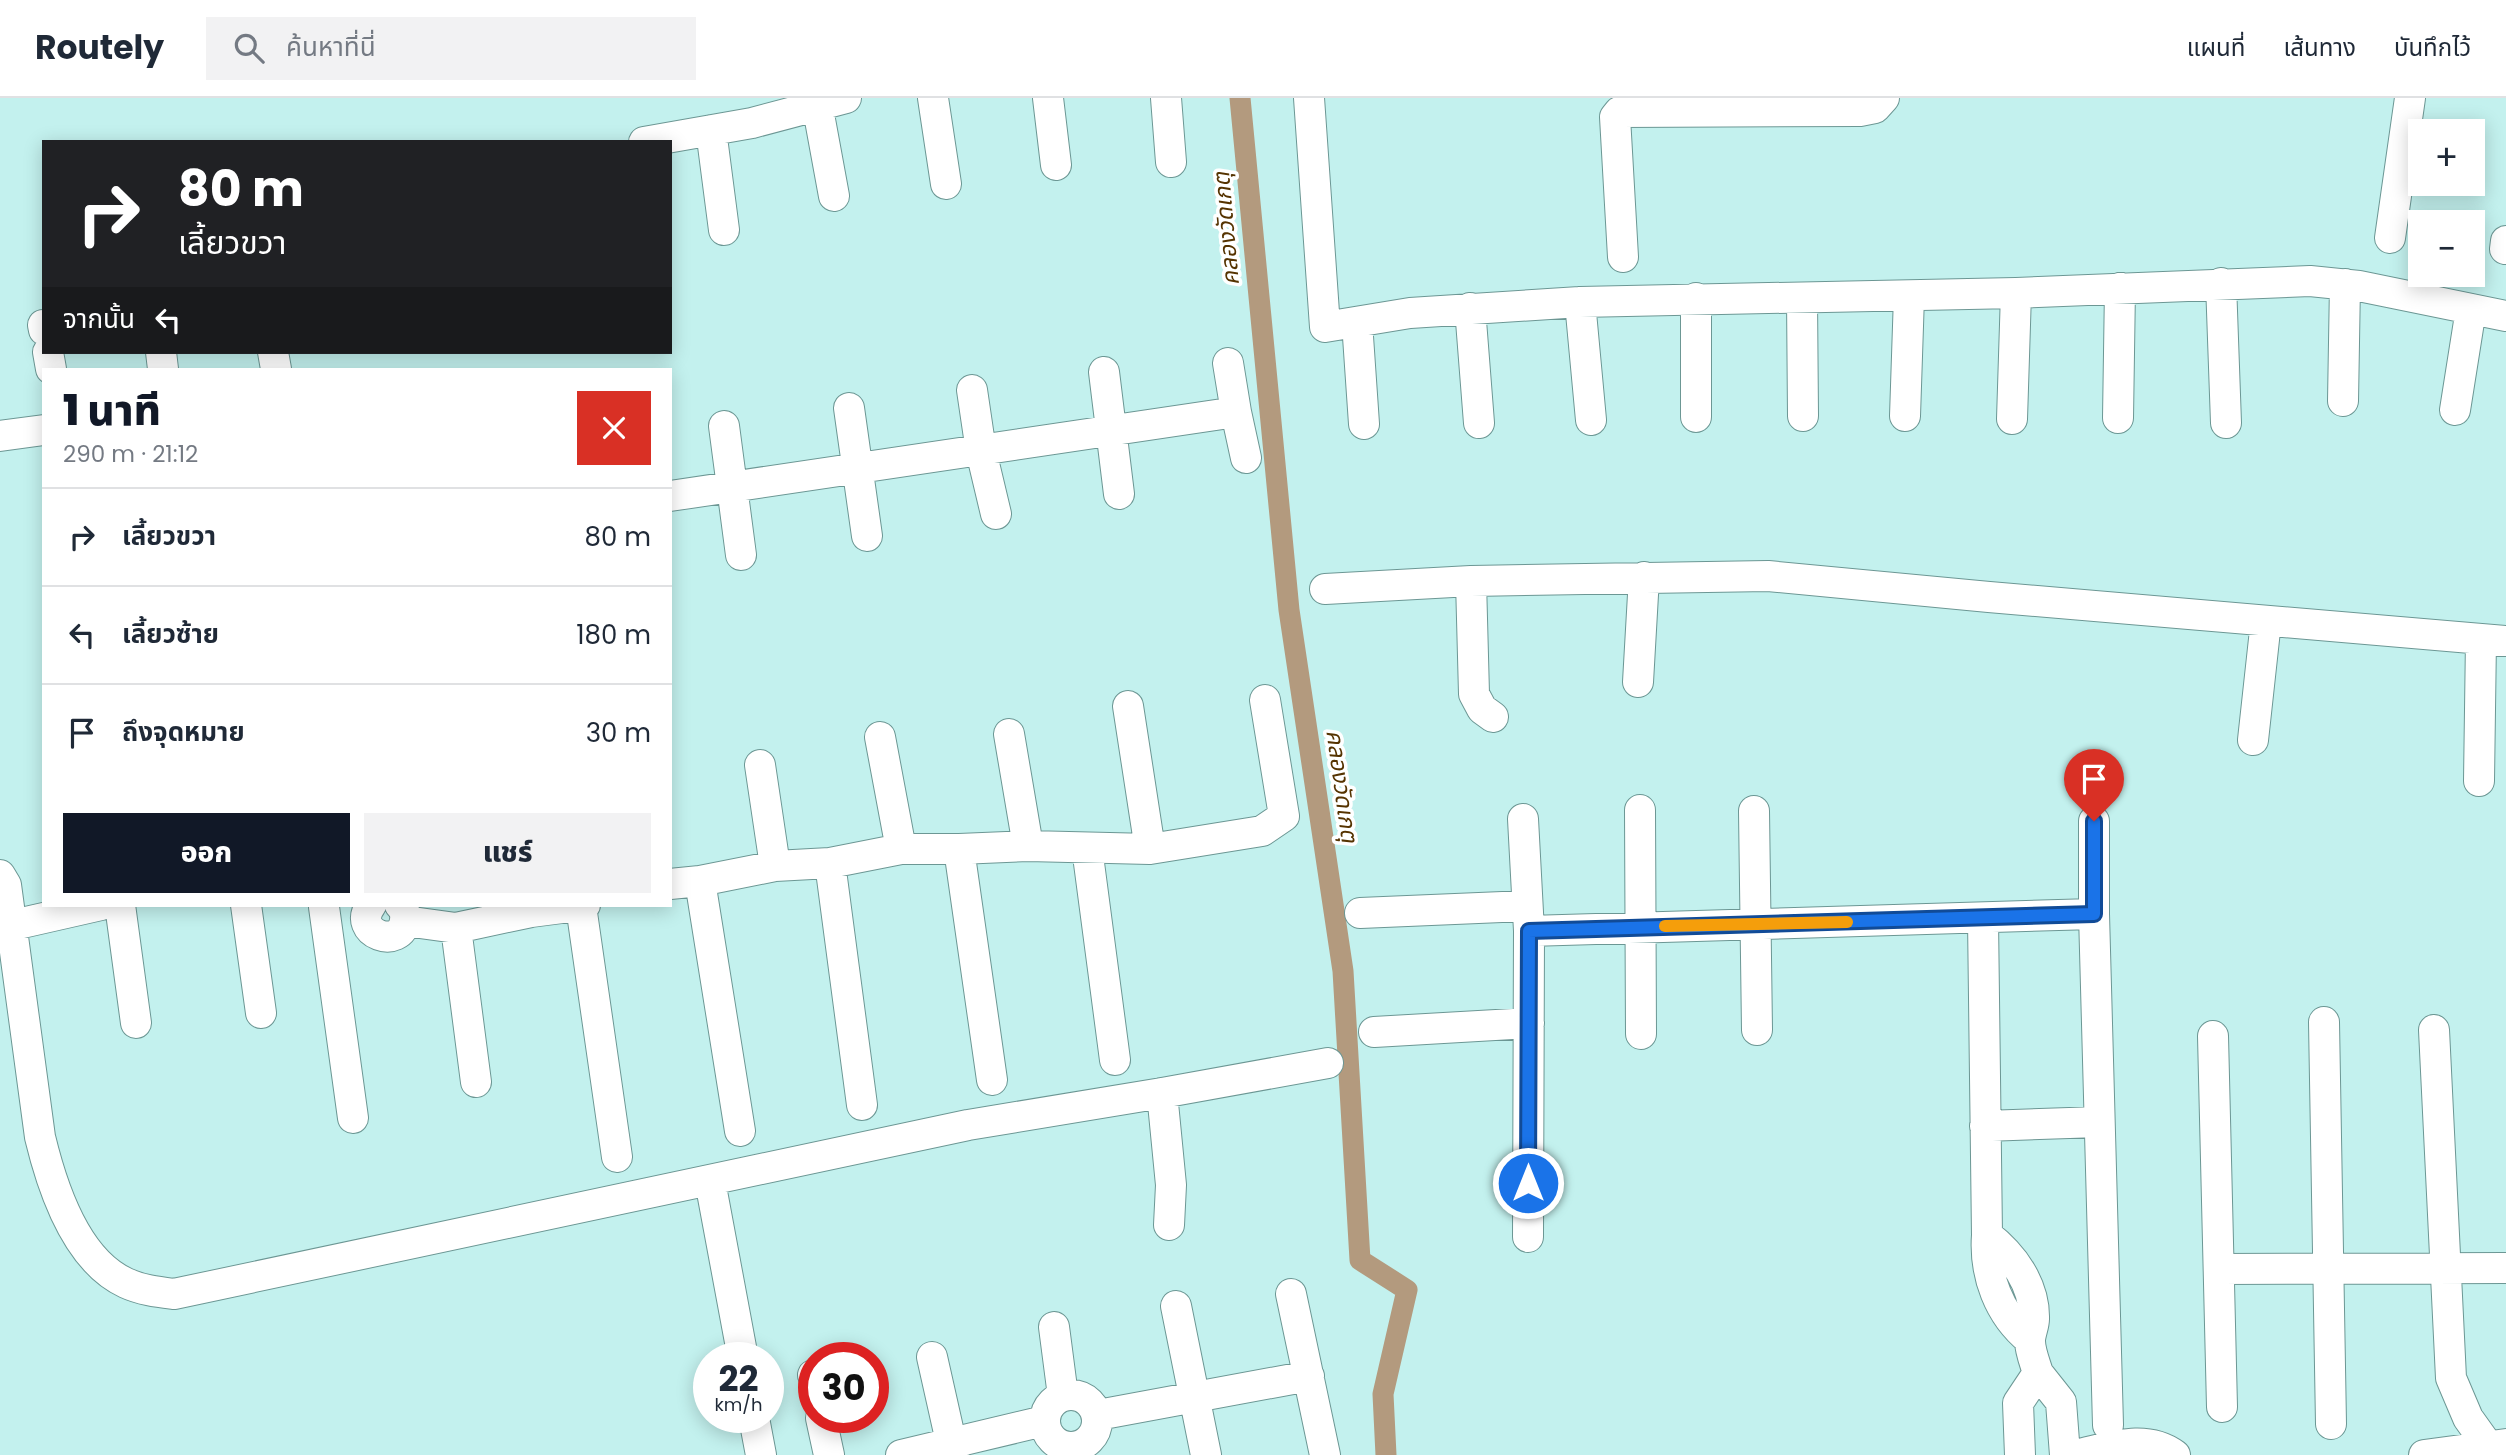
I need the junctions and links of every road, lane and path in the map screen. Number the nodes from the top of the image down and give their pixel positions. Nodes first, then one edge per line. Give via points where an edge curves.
1 (846, 98) edge
2 (933, 98) edge
3 (1048, 98) edge
4 (1166, 98) edge
5 (1309, 98) edge
6 (1884, 98) edge
7 (2410, 98) edge
8 (817, 102) edge
9 (710, 130) junction
10 (655, 140) edge
11 (1171, 162) dead end
12 (1056, 165) dead end
13 (946, 184) dead end
14 (834, 196) dead end
15 (724, 230) dead end
16 (2390, 238) dead end
17 (1623, 257) dead end
18 (2221, 283) junction
19 (2345, 284) junction
20 (2120, 288) junction
21 (2016, 293) junction
22 (1909, 296) junction
23 (1696, 298) junction
24 (1802, 298) junction
25 (1580, 302) junction
26 (1470, 308) junction
27 (2471, 309) junction
28 (2506, 316) edge
29 (1357, 322) junction
30 (1228, 363) dead end
31 (1104, 372) dead end
32 (972, 390) dead end
33 (2343, 401) dead end
34 (849, 408) dead end
35 (2455, 410) dead end
36 (1236, 412) junction
37 (1803, 416) dead end
38 (1905, 416) dead end
39 (1696, 417) dead end
40 (2118, 418) dead end
41 (2012, 419) dead end
42 (1591, 420) dead end
43 (1479, 423) dead end
44 (2226, 423) dead end
45 (1364, 424) dead end
46 (724, 426) dead end
47 (42, 430) edge
48 (1111, 431) junction
49 (0, 436) edge
50 (981, 451) junction
51 (1245, 458) dead end
52 (858, 470) junction
53 (732, 487) junction
54 (1119, 494) dead end
55 (672, 496) edge
56 (996, 514) dead end
57 (867, 536) dead end
58 (741, 555) dead end
59 (1644, 577) junction
60 (1471, 581) junction
61 (1325, 589) dead end
62 (2266, 621) junction
63 (2494, 640) edge
64 (1638, 682) dead end
65 (1265, 700) dead end
66 (1128, 706) dead end
67 (1493, 717) dead end
68 (1009, 734) dead end
69 (880, 737) dead end
70 (2253, 740) dead end
71 (760, 765) dead end
72 (2479, 780) dead end
73 (1640, 810) dead end
74 (1754, 811) dead end
75 (1523, 818) dead end
76 (2094, 821) dead end
77 (1028, 846) junction
78 (1087, 848) junction
79 (901, 849) junction
80 (959, 849) junction
81 (1150, 849) junction
82 (830, 863) junction
83 (775, 866) junction
84 (0, 875) edge
85 (700, 881) junction
86 (672, 884) edge
87 (92, 907) edge
88 (120, 907) edge
89 (246, 907) edge
90 (320, 907) edge
91 (330, 907) edge
92 (548, 907) edge
93 (583, 907) edge
94 (530, 908) edge
95 (369, 911) edge
96 (402, 913) edge
97 (1360, 913) dead end
98 (2094, 914) junction
99 (1528, 919) junction
100 (1983, 919) junction
101 (1756, 924) junction
102 (5, 927) edge
103 (1642, 927) junction
104 (456, 928) junction
105 (261, 1013) dead end
106 (136, 1023) dead end
107 (1529, 1023) junction
108 (2324, 1023) dead end
109 (1757, 1030) dead end
110 (2434, 1030) dead end
111 (1374, 1032) dead end
112 (1642, 1034) dead end
113 (2213, 1035) dead end
114 (1115, 1060) dead end
115 (1328, 1063) dead end
116 (992, 1080) dead end
117 (476, 1082) dead end
118 (1163, 1093) junction
119 (863, 1105) dead end
120 (354, 1118) dead end
121 (2099, 1122) junction
122 (1985, 1126) junction
123 (740, 1131) dead end
124 (617, 1157) dead end
125 (710, 1181) junction
126 (1170, 1224) dead end
127 (1528, 1237) dead end
128 (2329, 1268) junction
129 (2447, 1268) junction
130 (2506, 1268) edge
131 (2218, 1269) junction
132 (1291, 1294) dead end
133 (1176, 1306) dead end
134 (1054, 1327) dead end
135 (740, 1342) edge
136 (932, 1357) dead end
137 (2038, 1373) junction
138 (1309, 1376) junction
139 (1063, 1396) junction
140 (1195, 1397) junction
141 (2222, 1407) dead end
142 (1098, 1415) junction
143 (1044, 1421) junction
144 (2108, 1424) dead end
145 (2331, 1424) dead end
146 (757, 1433) edge
147 (824, 1433) edge
148 (2495, 1448) edge
149 (953, 1449) edge
150 (1077, 1451) edge
151 (761, 1455) edge
152 (829, 1455) edge
153 (901, 1455) edge
154 (1206, 1455) edge
155 (1325, 1455) edge
156 (2021, 1455) edge
157 (2065, 1455) edge
158 (2075, 1455) edge
159 (2175, 1455) edge
160 (2424, 1455) edge

1 - 8 street
2 - 13 street
3 - 12 street
4 - 11 street
5 - 29 street via 1325,327
6 - 17 street via 1875,108 1860,111 1619,112 1615,117
7 - 16 street
8 - 9 street via 752,123
8 - 14 street
9 - 10 street
9 - 15 street
18 - 19 street
18 - 20 street
18 - 44 street
19 - 27 street
19 - 33 street
20 - 21 street
20 - 40 street
21 - 22 street
21 - 41 street
22 - 24 street
22 - 38 street
23 - 24 street
23 - 25 street
23 - 39 street
24 - 37 street
25 - 26 street
25 - 42 street
26 - 29 street
26 - 43 street
27 - 28 street
27 - 35 street
29 - 45 street
30 - 36 street
31 - 48 street
32 - 50 street
34 - 52 street
36 - 48 street
36 - 51 street
46 - 53 street
47 - 49 street
48 - 50 street
48 - 54 street
50 - 52 street
50 - 56 street
52 - 53 street
52 - 57 street
53 - 55 street
53 - 58 street
59 - 60 street
59 - 62 street via 1768,576
59 - 64 street
60 - 61 street
60 - 67 street via 1474,694
62 - 63 street
62 - 70 street
63 - 72 street
65 - 81 street via 1284,816 1262,831
66 - 81 street
68 - 77 street
69 - 79 street
71 - 83 street
73 - 103 street
74 - 101 street
75 - 99 street
76 - 98 street
77 - 78 street
77 - 80 street
78 - 81 street
78 - 114 street
79 - 80 street
79 - 82 street
80 - 116 street
82 - 83 street
82 - 119 street
83 - 85 street
84 - 102 street via 6,885
85 - 86 street
85 - 123 street
87 - 102 street
88 - 106 street
89 - 105 street
90 - 120 street
91 - 95 street
92 - 94 street
93 - 124 street
94 - 104 street
95 - 96 street via 368,927 384,937 401,930
96 - 104 street
97 - 99 street
98 - 100 street
98 - 121 street
99 - 103 street
99 - 107 street
100 - 101 street
100 - 122 street
101 - 103 street
101 - 109 street
102 - 125 street via 48,1171 72,1225 92,1256 127,1284 174,1294
103 - 112 street
104 - 117 street
107 - 111 street
107 - 127 street
108 - 128 street
110 - 129 street
113 - 131 street
115 - 118 street
118 - 125 street via 968,1125
118 - 126 street
121 - 122 street
121 - 144 street
122 - 137 street via 1987,1236 2001,1245 2029,1287 2035,1323 2030,1340
125 - 135 street
128 - 129 street
128 - 131 street
128 - 145 street
129 - 130 street
129 - 148 street via 2451,1378 2468,1419
131 - 141 street
132 - 138 street
133 - 140 street
134 - 139 street
136 - 149 street
137 - 156 street via 2018,1403
137 - 157 street via 2061,1402
138 - 140 street
138 - 155 street
139 - 142 street via 1087,1399
139 - 143 street via 1049,1406
140 - 142 street
140 - 154 street
142 - 150 street via 1097,1429
143 - 149 street
143 - 150 street via 1048,1435
146 - 151 street
147 - 152 street
148 - 160 street
149 - 153 street
158 - 159 street via 2142,1442 2163,1446

